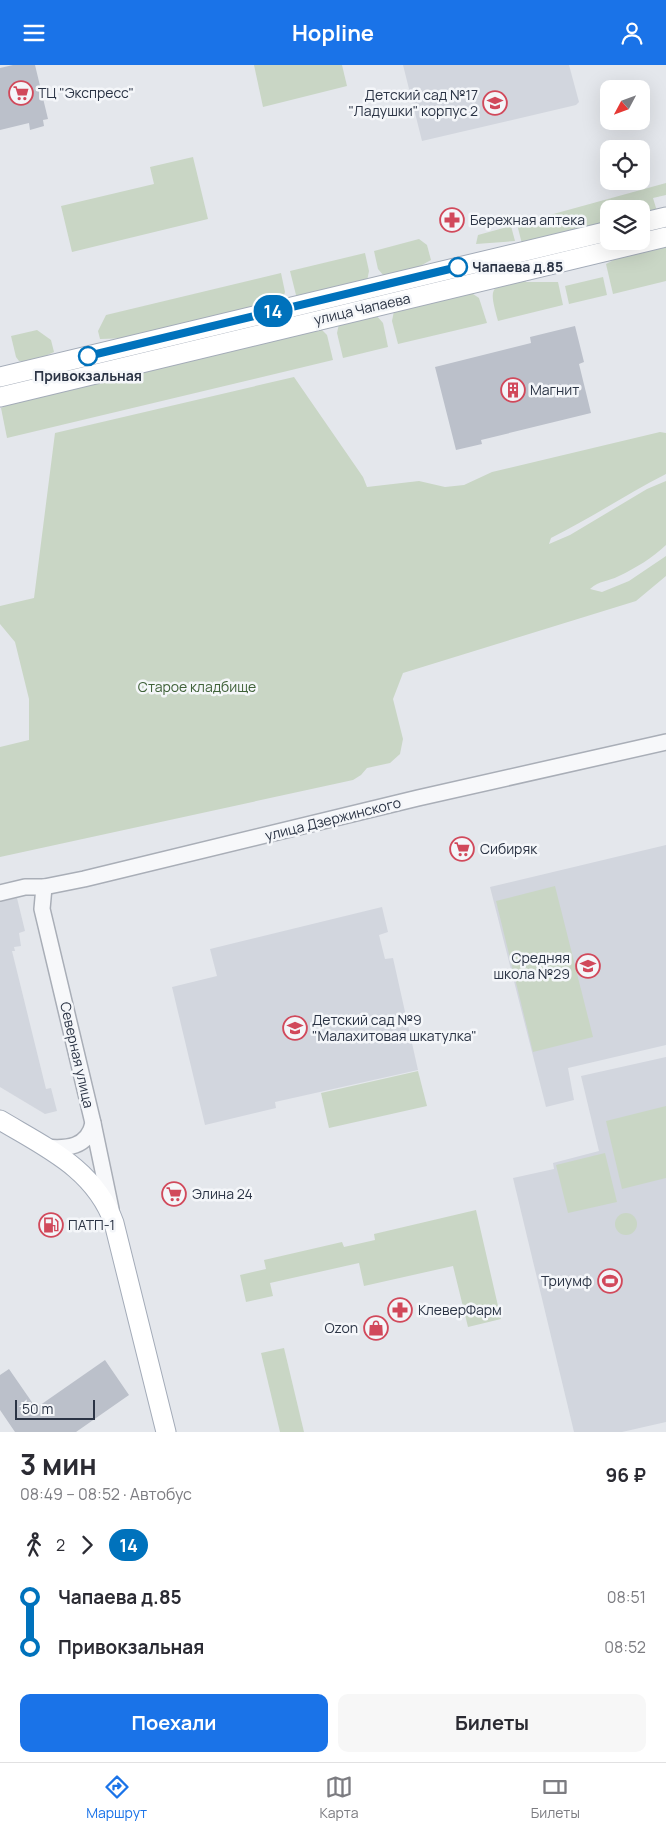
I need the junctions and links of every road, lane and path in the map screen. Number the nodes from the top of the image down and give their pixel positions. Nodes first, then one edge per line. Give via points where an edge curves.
1 (666, 217) edge
2 (650, 221) edge
3 (600, 233) edge
4 (666, 237) edge
5 (198, 339) junction
6 (0, 377) edge
7 (0, 397) edge
8 (666, 742) edge
9 (44, 887) junction
10 (0, 893) edge
11 (0, 1120) edge
12 (93, 1123) junction
13 (45, 1147) junction
14 (114, 1223) junction
15 (166, 1432) edge

1 - 2 main road
3 - 5 main road, улица Чапаева
4 - 5 main road, улица Чапаева
5 - 6 main road, улица Чапаева
5 - 7 main road, улица Чапаева
8 - 9 street, улица Дзержинского
9 - 10 street, улица Дзержинского via 25,887
9 - 12 street, Северная улица via 42,909
11 - 13 main road, Северная улица
12 - 13 street via 89,1135 77,1146
12 - 14 street, Северная улица
13 - 14 main road, Северная улица via 89,1179 103,1198
14 - 15 main road, Северная улица

